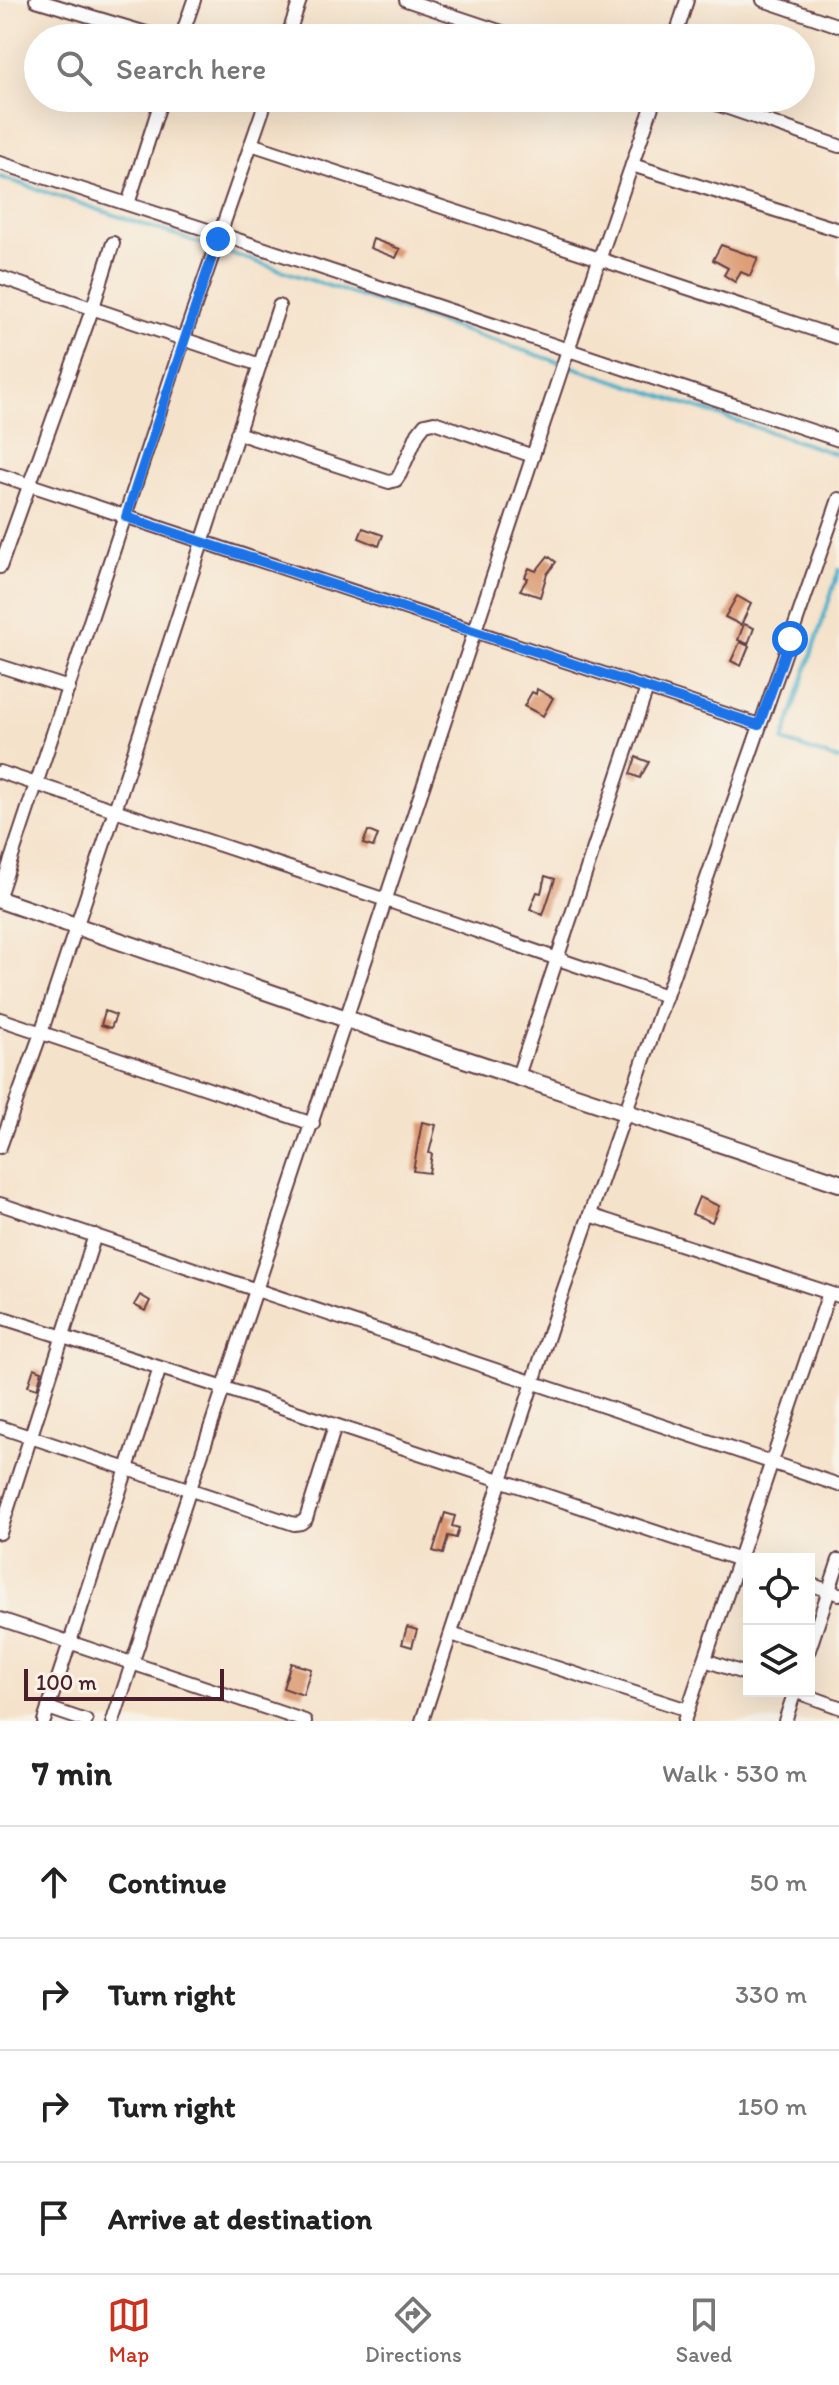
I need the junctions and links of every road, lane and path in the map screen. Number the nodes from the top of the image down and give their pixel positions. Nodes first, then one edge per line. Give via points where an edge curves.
1 (36, 0) edge
2 (194, 0) edge
3 (300, 0) edge
4 (406, 0) edge
5 (687, 0) edge
6 (763, 0) edge
7 (116, 24) edge
8 (186, 24) edge
9 (292, 24) edge
10 (478, 24) edge
11 (679, 24) edge
12 (839, 26) edge
13 (158, 112) edge
14 (262, 112) edge
15 (650, 112) edge
16 (740, 112) edge
17 (251, 144) junction
18 (839, 146) edge
19 (0, 163) edge
20 (632, 165) junction
21 (128, 204) junction
22 (839, 230) edge
23 (220, 234) junction
24 (113, 243) dead end
25 (599, 259) junction
26 (0, 277) edge
27 (279, 306) dead end
28 (93, 307) junction
29 (184, 338) junction
30 (839, 338) edge
31 (568, 350) junction
32 (260, 365) junction
33 (237, 433) junction
34 (839, 440) edge
35 (533, 456) junction
36 (0, 475) edge
37 (30, 485) junction
38 (839, 499) edge
39 (126, 517) junction
40 (201, 542) junction
41 (0, 567) edge
42 (476, 632) junction
43 (0, 666) edge
44 (69, 688) junction
45 (647, 688) junction
46 (759, 725) junction
47 (0, 772) edge
48 (36, 784) junction
49 (115, 810) junction
50 (0, 893) edge
51 (0, 900) edge
52 (386, 900) junction
53 (76, 926) junction
54 (557, 959) junction
55 (666, 996) junction
56 (347, 1018) junction
57 (0, 1019) edge
58 (41, 1033) junction
59 (518, 1076) junction
60 (626, 1112) junction
61 (313, 1124) junction
62 (0, 1147) edge
63 (839, 1183) edge
64 (0, 1204) edge
65 (590, 1215) junction
66 (95, 1235) junction
67 (257, 1289) junction
68 (834, 1294) edge
69 (0, 1317) edge
70 (63, 1337) junction
71 (160, 1368) junction
72 (533, 1381) junction
73 (224, 1388) junction
74 (335, 1426) junction
75 (0, 1427) edge
76 (31, 1437) junction
77 (771, 1463) junction
78 (128, 1470) junction
79 (502, 1481) junction
80 (839, 1485) edge
81 (190, 1490) junction
82 (0, 1533) edge
83 (746, 1553) edge
84 (839, 1560) edge
85 (743, 1562) edge
86 (743, 1565) edge
87 (834, 1592) edge
88 (0, 1619) edge
89 (451, 1634) junction
90 (815, 1636) edge
91 (70, 1642) junction
92 (705, 1660) junction
93 (132, 1663) junction
94 (743, 1673) edge
95 (793, 1697) edge
96 (812, 1697) edge
97 (839, 1707) edge
98 (46, 1714) edge
99 (686, 1715) edge
100 (86, 1721) edge
101 (113, 1721) edge
102 (305, 1721) edge
103 (422, 1721) edge
104 (785, 1721) edge

1 - 7 street
2 - 8 street
3 - 9 street
4 - 10 street
5 - 11 street
6 - 12 street
13 - 21 street
14 - 17 street
15 - 20 street
16 - 18 street
17 - 23 street
17 - 25 street
19 - 21 street
20 - 22 street
20 - 25 street
21 - 23 street
23 - 29 street
23 - 31 street
24 - 28 street
25 - 30 street
25 - 31 street
26 - 28 street
27 - 32 street
28 - 29 street
28 - 37 street
29 - 32 street
29 - 39 street
31 - 34 street
31 - 35 street
32 - 33 street
33 - 35 street via 389,482 400,474 418,433 434,422
33 - 40 street
35 - 42 street
36 - 37 street
37 - 39 street
37 - 41 street
38 - 46 street
39 - 40 street
39 - 44 street
40 - 42 street
40 - 49 street
42 - 45 street
42 - 52 street
43 - 44 street
44 - 48 street
45 - 46 street
45 - 54 street
46 - 55 street
47 - 48 street
48 - 49 street
48 - 50 street
49 - 52 street
49 - 53 street
51 - 53 street
52 - 54 street
52 - 56 street
53 - 56 street
53 - 58 street
54 - 55 street
54 - 59 street
55 - 60 street
56 - 59 street
56 - 61 street
57 - 58 street
58 - 61 street
58 - 62 street
59 - 60 street
60 - 63 street
60 - 65 street
61 - 67 street
64 - 66 street
65 - 68 street
65 - 72 street
66 - 67 street
66 - 70 street
67 - 72 street
67 - 73 street
68 - 77 street
69 - 70 street
70 - 71 street
70 - 76 street
71 - 73 street
71 - 78 street
72 - 77 street
72 - 79 street
73 - 74 street
73 - 81 street
74 - 79 street
74 - 81 street via 301,1523
75 - 76 street
76 - 78 street
76 - 82 street
77 - 80 street
77 - 83 street
78 - 81 street
78 - 91 street
79 - 85 street
79 - 89 street
81 - 93 street
84 - 87 street
86 - 92 street
87 - 90 street
88 - 91 street
89 - 99 street
89 - 103 street
91 - 93 street
91 - 98 street
92 - 94 street
92 - 99 street
93 - 101 street
93 - 102 street
95 - 104 street
96 - 97 street
98 - 100 street

